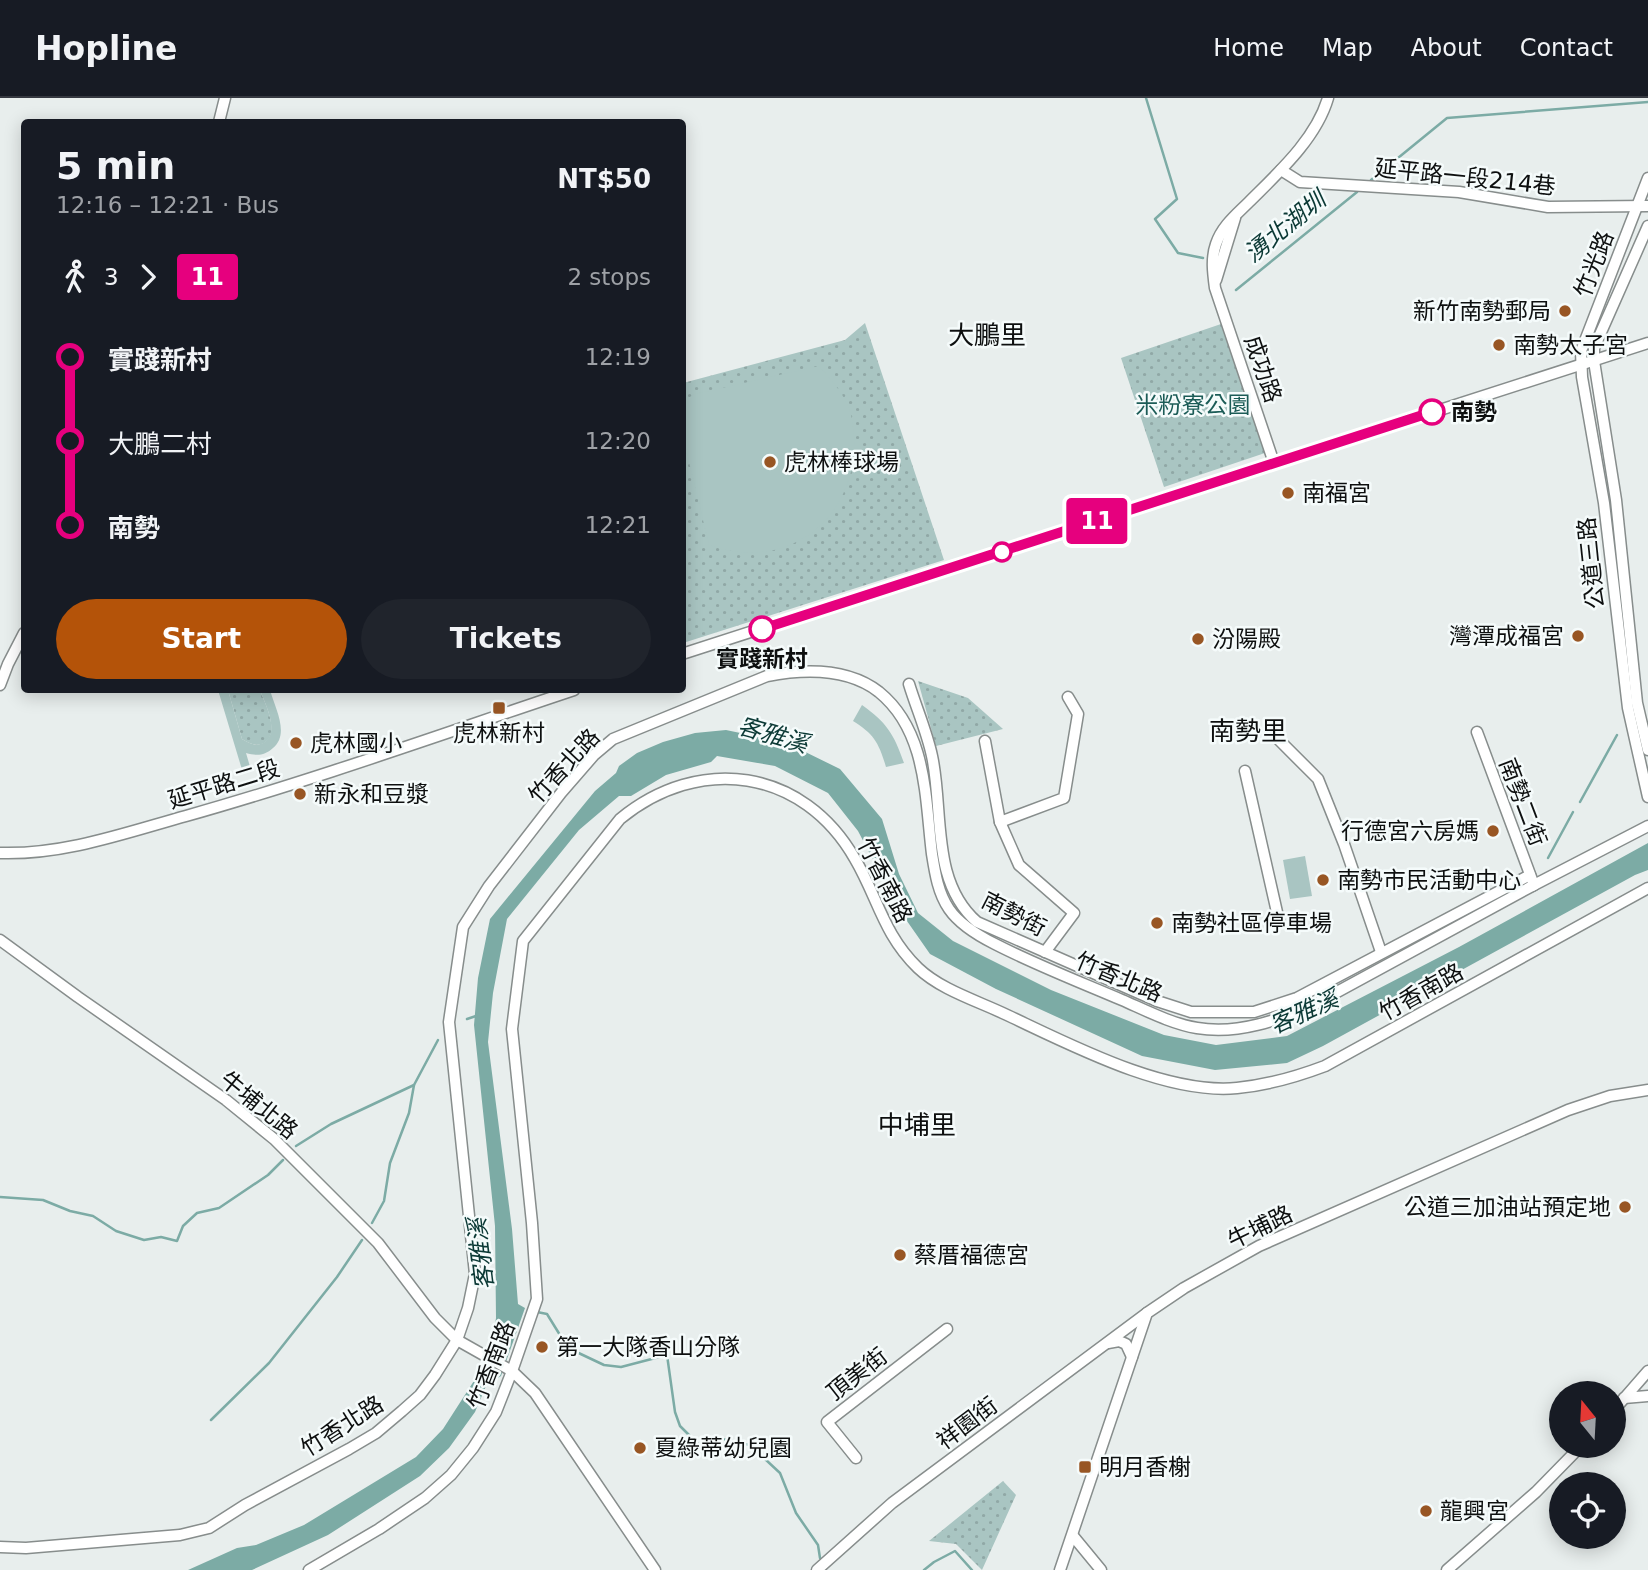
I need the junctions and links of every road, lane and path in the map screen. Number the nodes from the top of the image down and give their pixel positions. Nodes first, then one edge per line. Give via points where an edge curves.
1 (225, 98) edge
2 (1328, 98) edge
3 (220, 119) edge
4 (1281, 170) junction
5 (1648, 178) edge
6 (1643, 206) edge
7 (1648, 226) edge
8 (1648, 344) edge
9 (1594, 361) junction
10 (1581, 365) junction
11 (1274, 463) junction
12 (21, 639) edge
13 (686, 652) edge
14 (909, 684) dead end
15 (0, 685) edge
16 (565, 693) edge
17 (1068, 697) dead end
18 (1476, 732) dead end
19 (1279, 740) dead end
20 (985, 741) dead end
21 (1648, 750) edge
22 (1245, 771) dead end
23 (1648, 797) edge
24 (1000, 822) junction
25 (1648, 825) edge
26 (0, 853) edge
27 (1532, 882) junction
28 (1648, 888) edge
29 (1279, 921) dead end
30 (0, 940) edge
31 (1045, 952) junction
32 (1381, 952) junction
33 (1648, 1090) edge
34 (1147, 1313) junction
35 (947, 1329) dead end
36 (457, 1340) junction
37 (1107, 1343) junction
38 (1132, 1357) junction
39 (512, 1371) junction
40 (1648, 1371) edge
41 (1626, 1396) edge
42 (1648, 1396) edge
43 (1626, 1398) edge
44 (856, 1458) dead end
45 (1570, 1458) edge
46 (1073, 1536) junction
47 (0, 1547) edge
48 (309, 1570) edge
49 (655, 1570) edge
50 (817, 1570) edge
51 (1060, 1570) edge
52 (1101, 1570) edge
53 (1447, 1570) edge

1 - 3 street
2 - 4 street, 成功路 via 1309,134
4 - 6 street, 延平路一段214巷 via 1300,182 1458,192 1548,208
4 - 11 street, 成功路 via 1236,215 1214,288
5 - 6 street, 竹光路
6 - 10 street, 竹光路 via 1581,351
7 - 9 street, 竹光路 via 1594,348
8 - 9 street
9 - 10 street
9 - 21 street, 公道三路 via 1616,500 1637,703
10 - 11 street
10 - 23 street, 公道三路 via 1604,503 1628,708
11 - 13 street
12 - 15 street
14 - 31 street, 南勢街 via 932,755 951,889 977,922
16 - 26 street, 延平路二段 via 238,801 104,840 69,848
17 - 24 street via 1078,715 1064,798
18 - 27 street, 南勢二街
19 - 32 street via 1318,779
20 - 24 street
22 - 29 street
24 - 31 street via 1019,866 1074,912
25 - 27 street, 竹香北路
27 - 32 street, 南勢街
27 - 36 street, 竹香北路 via 1281,1019 1242,1028 1197,1028 994,944 964,926 940,894 919,755 904,718 873,688 834,673 788,672 642,725 612,739 579,771 489,886 463,927 449,1021 475,1274
28 - 39 street, 竹香南路 via 1325,1066 1281,1082 1235,1088 1182,1085 1139,1073 926,975 892,937 840,836 813,807 792,795 743,779 703,780 659,793 620,819 523,941 512,1029 537,1299
30 - 36 street, 牛埔北路 via 274,1139 378,1243
31 - 32 street, 南勢街 via 1157,1001 1191,1012 1231,1013 1254,1012 1297,998
33 - 34 street, 牛埔路 via 1568,1110 1283,1235 1194,1282
34 - 37 street, 祥園街
34 - 38 street
35 - 44 street, 頂美街 via 827,1422
36 - 39 street, 牛埔北路
36 - 47 street, 竹香北路 via 420,1395 376,1433 209,1528 180,1535
37 - 38 street via 1126,1344
37 - 50 street, 祥園街 via 892,1503
38 - 46 street
39 - 48 street, 竹香南路 via 486,1430 451,1475 379,1529
39 - 49 street via 535,1393
40 - 41 street
42 - 43 street
45 - 53 street
46 - 51 street
46 - 52 street

